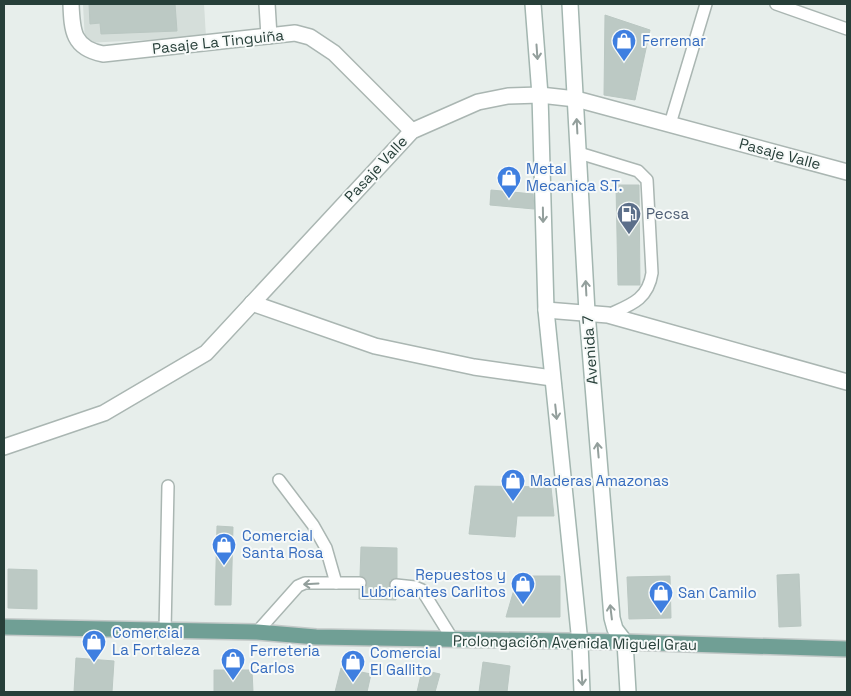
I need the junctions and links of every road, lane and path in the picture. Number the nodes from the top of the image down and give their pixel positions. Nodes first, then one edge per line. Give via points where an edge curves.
1 (71, 4) edge
2 (267, 4) edge
3 (534, 4) edge
4 (570, 4) edge
5 (706, 4) edge
6 (776, 4) edge
7 (847, 29) edge
8 (269, 36) junction
9 (540, 95) junction
10 (576, 99) junction
11 (670, 124) junction
12 (412, 131) junction
13 (579, 153) junction
14 (847, 172) edge
15 (252, 303) junction
16 (546, 310) junction
17 (587, 312) junction
18 (608, 315) junction
19 (552, 378) junction
20 (847, 382) edge
21 (4, 447) edge
22 (279, 480) dead end
23 (168, 486) dead end
24 (336, 583) junction
25 (360, 583) dead end
26 (396, 585) dead end
27 (4, 627) edge
28 (165, 631) junction
29 (257, 632) junction
30 (453, 640) junction
31 (625, 642) junction
32 (580, 643) junction
33 (847, 649) edge
34 (582, 692) edge
35 (628, 692) edge

1 - 8 street, Pasaje La Tinguiña via 72,25 80,44 103,54
2 - 8 street
3 -> 9 street
4 - 10 street, Avenida 7
5 - 11 lane
6 - 7 lane
8 - 12 street, Pasaje La Tinguiña via 295,33 323,44
9 - 10 street, Pasaje Valle
9 - 12 street, Pasaje Valle via 508,96 478,102
9 -> 16 street
10 - 11 street, Pasaje Valle
13 -> 10 street, Avenida 7
11 - 14 street, Pasaje Valle
12 - 15 street, Pasaje Valle
17 -> 13 street, Avenida 7
13 - 18 lane via 638,171 647,180 650,286 630,305
15 - 19 street via 375,346 474,367
15 - 21 street, Pasaje Valle via 206,353 112,408
16 - 17 street
16 - 19 street
17 - 18 street
31 -> 17 street, Avenida 7 via 615,629 612,618
18 - 20 street
19 -> 32 street
22 - 24 lane via 326,548
23 - 28 lane
24 - 25 lane
24 -> 29 lane via 298,586
26 - 30 lane via 422,590
27 - 28 main road, Prolongación Avenida Miguel Grau
28 - 29 main road, Prolongación Avenida Miguel Grau
29 - 30 main road, Prolongación Avenida Miguel Grau via 316,637
30 - 32 main road, Prolongación Avenida Miguel Grau
31 - 32 main road, Prolongación Avenida Miguel Grau
31 - 33 main road, Prolongación Avenida Miguel Grau
31 - 35 street, Avenida 7
32 -> 34 street

